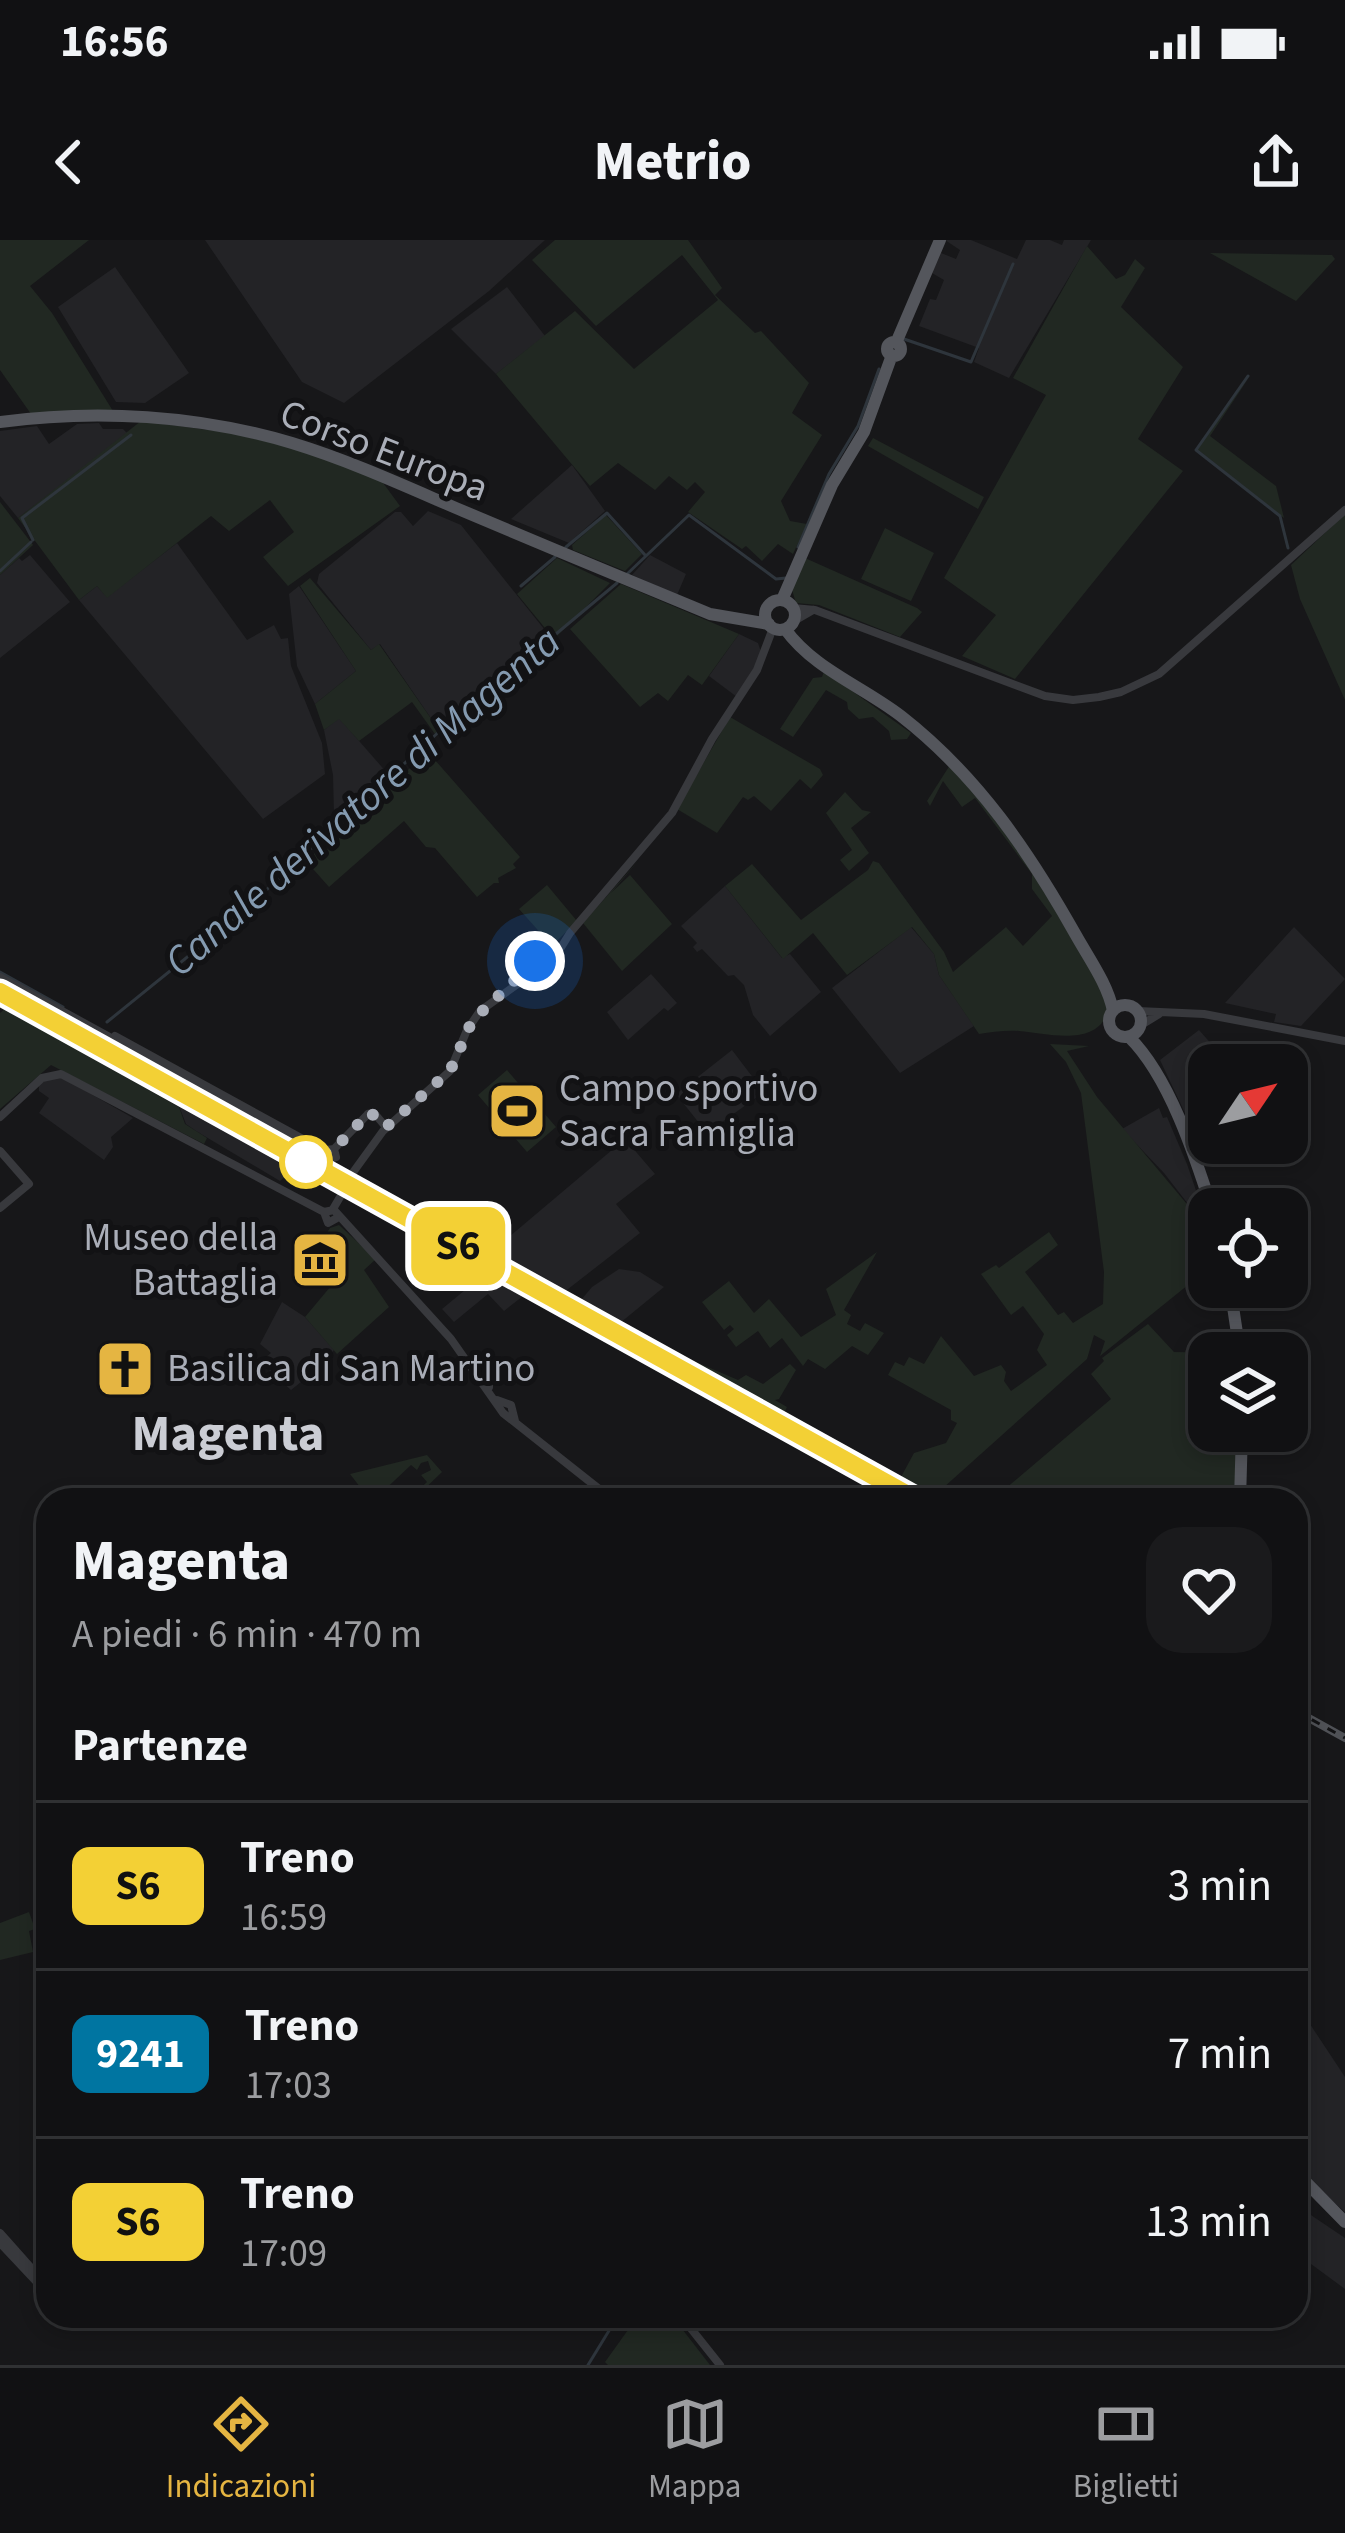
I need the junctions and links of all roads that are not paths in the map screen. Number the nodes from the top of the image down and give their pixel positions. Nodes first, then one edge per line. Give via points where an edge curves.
1 (940, 240) edge
2 (0, 422) edge
3 (1345, 510) edge
4 (783, 618) junction
5 (570, 933) junction
6 (543, 949) junction
7 (557, 954) junction
8 (547, 963) junction
9 (0, 977) edge
10 (516, 982) junction
11 (1131, 1020) junction
12 (1345, 1041) edge
13 (0, 1117) edge
14 (384, 1129) junction
15 (0, 1151) edge
16 (351, 1177) dead end
17 (1205, 1188) edge
18 (343, 1192) dead end
19 (0, 1208) edge
20 (331, 1213) junction
21 (1241, 1452) edge
22 (598, 1488) edge
23 (1240, 1488) edge
24 (1308, 2186) edge
25 (1345, 2222) edge
26 (0, 2233) edge
27 (5, 2245) edge
28 (36, 2278) edge
29 (691, 2328) edge
30 (720, 2365) edge

1 - 4 main road
2 - 4 main road, Corso Europa via 136,416 274,438 730,620
3 - 4 street via 1159,674 1099,697 1059,698 1009,685 819,612
4 - 5 street via 672,813
4 - 11 main road via 812,660 920,730 982,793
5 - 6 street
5 - 7 street
6 - 7 street via 553,946
6 - 8 street
6 - 10 street
7 - 8 street
8 - 10 street
9 - 14 street via 328,1152 368,1114
10 - 14 street via 472,1021 450,1071
11 - 12 street via 1166,1011 1204,1014
11 - 17 main road
13 - 20 street via 42,1078 61,1074
14 - 16 street
15 - 19 street via 28,1184
18 - 20 street
20 - 22 street via 371,1246 482,1373 489,1396
21 - 23 main road
24 - 25 main road
26 - 27 street
27 - 28 street
29 - 30 street

